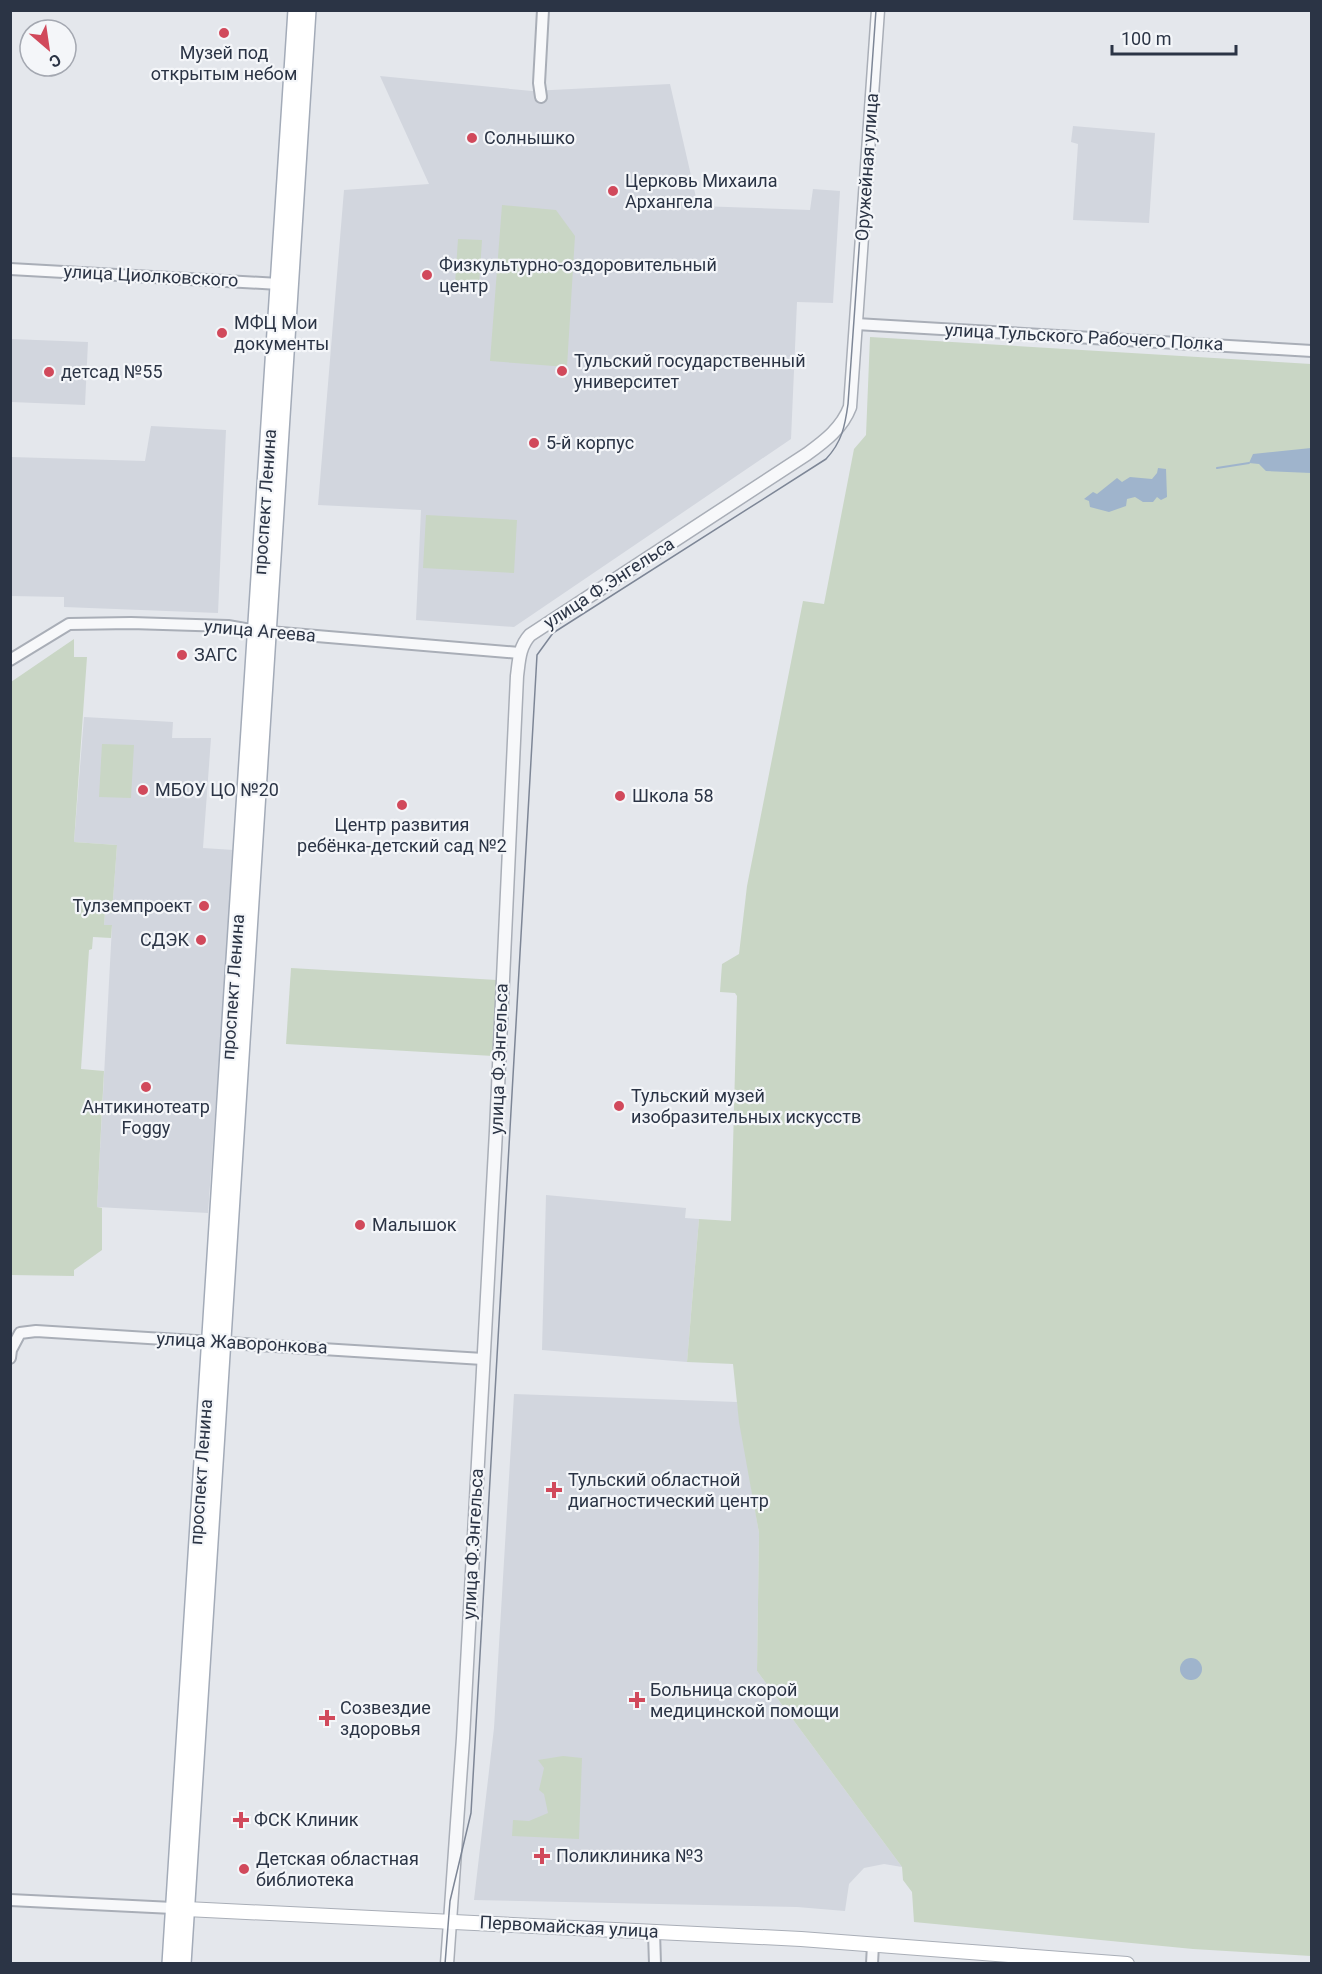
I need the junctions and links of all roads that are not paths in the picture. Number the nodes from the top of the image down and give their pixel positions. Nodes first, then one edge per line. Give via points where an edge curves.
1 (296, 10) edge
2 (308, 10) edge
3 (543, 10) edge
4 (878, 10) edge
5 (542, 97) dead end
6 (10, 269) edge
7 (285, 285) junction
8 (856, 324) junction
9 (1311, 351) edge
10 (263, 631) junction
11 (520, 653) junction
12 (10, 660) edge
13 (216, 1341) junction
14 (11, 1350) edge
15 (10, 1358) edge
16 (483, 1359) junction
17 (10, 1900) edge
18 (180, 1908) junction
19 (450, 1922) junction
20 (654, 1932) junction
21 (873, 1944) junction
22 (1100, 1963) edge
23 (170, 1964) edge
24 (183, 1964) edge
25 (447, 1964) edge
26 (655, 1964) edge
27 (872, 1964) edge
28 (1127, 1964) edge

1 - 7 main road, проспект Ленина
2 - 7 main road, проспект Ленина
3 - 5 street via 539,83
4 - 8 street, Оружейная улица
6 - 7 street, улица Циолковского
7 - 10 main road, проспект Ленина
8 - 9 street, улица Тульского Рабочего Полка
8 - 11 street, улица Ф.Энгельса via 850,407 828,439 530,635
10 - 11 street, улица Агеева
10 - 12 street, улица Агеева via 228,626 69,624
10 - 13 main road, проспект Ленина
11 - 16 street, улица Ф.Энгельса
13 - 14 street, улица Жаворонкова via 28,1331 20,1333
13 - 16 street, улица Жаворонкова
13 - 18 main road, проспект Ленина
14 - 15 street
16 - 19 street, улица Ф.Энгельса
17 - 18 street, Первомайская улица
18 - 19 main road, Первомайская улица
18 - 23 main road, проспект Ленина
18 - 24 main road, проспект Ленина
19 - 20 main road, Первомайская улица
19 - 25 street, улица Ф.Энгельса
20 - 21 main road, Первомайская улица
20 - 26 street
21 - 22 main road, Первомайская улица
21 - 27 street
22 - 28 main road, Первомайская улица

